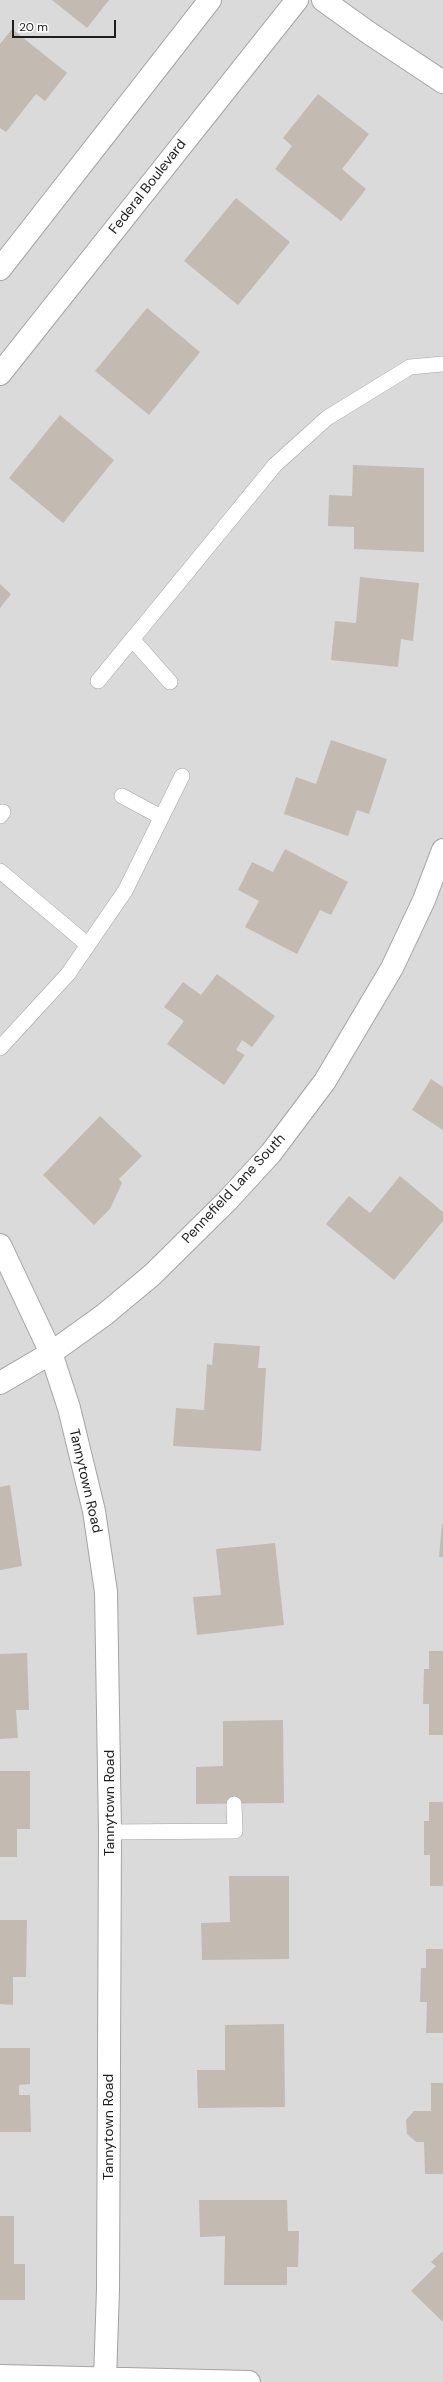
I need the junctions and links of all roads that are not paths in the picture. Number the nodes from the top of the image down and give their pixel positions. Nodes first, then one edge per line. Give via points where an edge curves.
1 (210, 0) edge
2 (297, 0) edge
3 (323, 0) edge
4 (443, 82) edge
5 (0, 269) edge
6 (443, 364) edge
7 (0, 374) edge
8 (132, 640) junction
9 (98, 681) dead end
10 (170, 682) dead end
11 (182, 776) dead end
12 (122, 796) dead end
13 (161, 817) junction
14 (443, 850) edge
15 (0, 871) edge
16 (88, 945) junction
17 (0, 1048) edge
18 (0, 1245) edge
19 (51, 1353) junction
20 (0, 1383) edge
21 (234, 1804) dead end
22 (110, 1832) junction
23 (0, 2376) edge
24 (105, 2379) junction
25 (249, 2382) edge

1 - 5 street
2 - 7 street, Federal Boulevard
3 - 4 street
6 - 8 lane via 410,367 327,418 275,465
8 - 9 lane
8 - 10 lane
11 - 13 lane
12 - 13 lane
13 - 16 lane via 125,891
14 - 19 street, Pennefield Lane South via 424,900 392,968 325,1081 271,1153 152,1275 104,1315
15 - 16 lane
16 - 17 lane via 68,974
18 - 19 street, Tannytown Road
19 - 20 street, Pennefield Lane South
19 - 22 street, Tannytown Road via 94,1511 106,1592
21 - 22 lane via 235,1831
22 - 24 street, Tannytown Road via 108,2281
23 - 24 street
24 - 25 street

